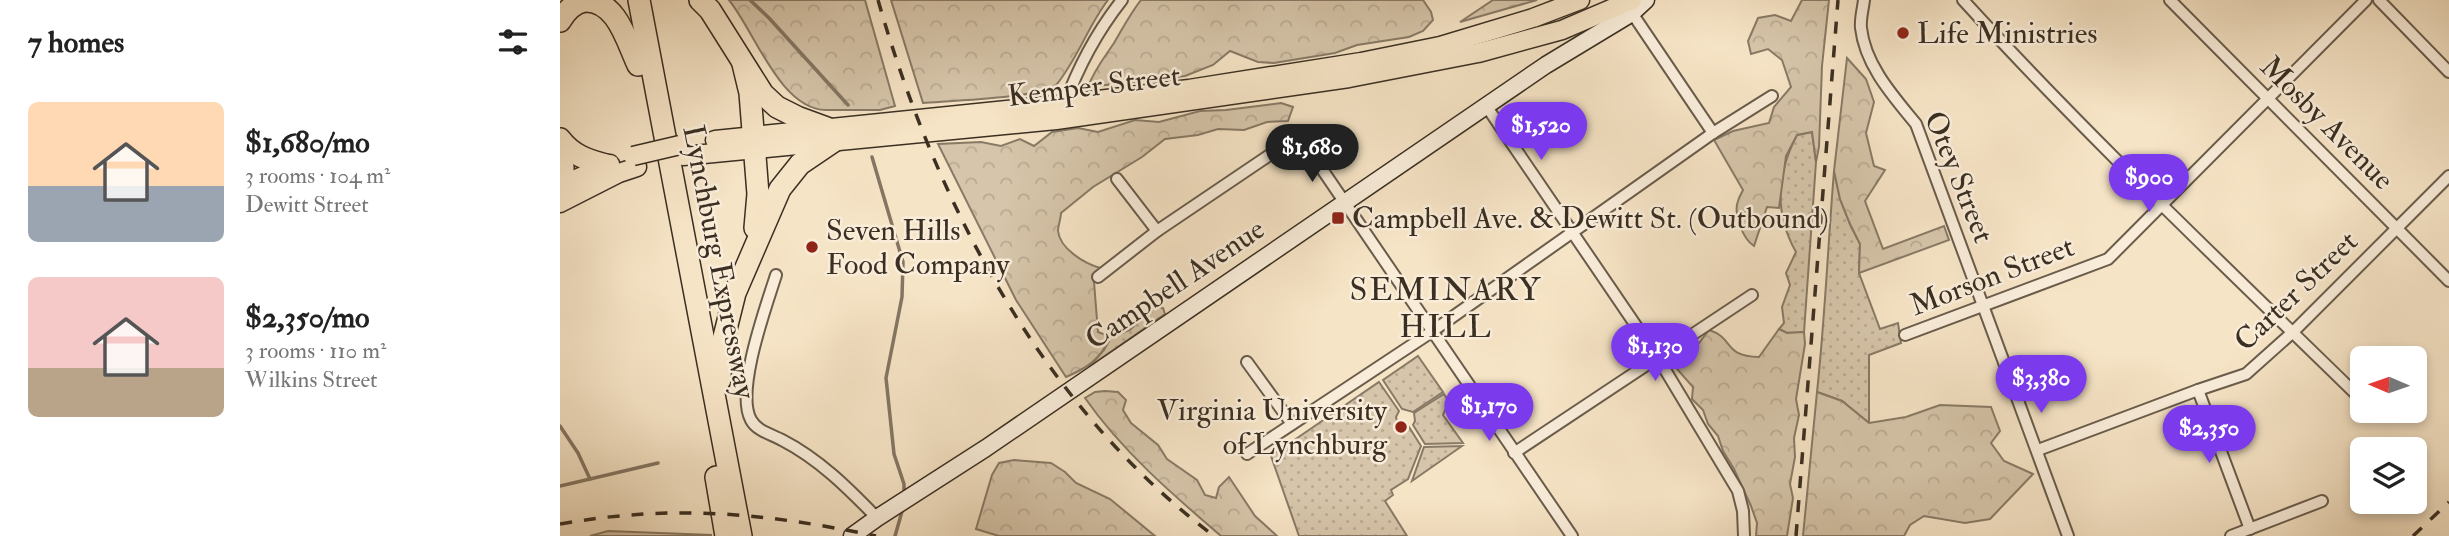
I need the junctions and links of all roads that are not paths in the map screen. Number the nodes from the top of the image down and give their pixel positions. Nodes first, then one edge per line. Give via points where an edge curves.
1 (625, 0) edge
2 (639, 0) edge
3 (700, 0) edge
4 (1122, 0) edge
5 (1580, 0) edge
6 (1646, 0) edge
7 (1864, 0) edge
8 (1963, 0) edge
9 (2169, 0) edge
10 (2366, 0) edge
11 (2379, 0) edge
12 (1632, 7) edge
13 (1556, 10) junction
14 (560, 21) edge
15 (1562, 30) junction
16 (1563, 55) junction
17 (743, 64) junction
18 (638, 65) junction
19 (2449, 72) edge
20 (1772, 96) dead end
21 (2269, 99) junction
22 (1486, 107) junction
23 (1060, 112) junction
24 (1713, 133) junction
25 (831, 134) junction
26 (560, 139) edge
27 (753, 142) junction
28 (560, 160) edge
29 (635, 161) junction
30 (606, 165) junction
31 (2449, 176) edge
32 (1117, 179) dead end
33 (563, 190) edge
34 (1344, 202) junction
35 (2163, 205) junction
36 (2396, 228) junction
37 (1157, 231) junction
38 (1573, 232) junction
39 (751, 250) junction
40 (776, 275) dead end
41 (1098, 277) dead end
42 (2449, 281) edge
43 (1752, 295) dead end
44 (1984, 305) junction
45 (1431, 332) junction
46 (2292, 332) junction
47 (1905, 335) dead end
48 (1658, 358) junction
49 (1247, 362) dead end
50 (2350, 388) edge
51 (2198, 390) junction
52 (1292, 424) junction
53 (720, 427) junction
54 (2038, 450) junction
55 (1514, 453) junction
56 (1247, 454) dead end
57 (2322, 502) dead end
58 (883, 514) junction
59 (2250, 529) junction
60 (726, 536) edge
61 (741, 536) edge
62 (852, 536) edge
63 (1572, 536) edge
64 (1744, 536) edge
65 (2068, 536) edge
66 (2231, 536) edge

1 - 18 highway, Lynchburg Expressway
2 - 53 highway, Lynchburg Expressway
3 - 17 highway
4 - 23 street via 1082,61
5 - 13 main road
6 - 12 main road, Campbell Avenue
7 - 44 street, Otey Street via 1861,26 1867,55 1916,124
8 - 35 street
9 - 21 street, Mosby Avenue
10 - 21 street, Morson Street
11 - 19 street
12 - 15 main road, Kemper Street
12 - 16 main road, Campbell Avenue
12 - 24 street
13 - 15 main road
13 - 23 main road, Kemper Street via 1440,46
14 - 18 highway via 574,4 601,3 611,10
15 - 16 main road
15 - 23 main road, Kemper Street via 1478,53 1349,78
16 - 22 main road, Campbell Avenue
17 - 25 highway via 777,107
17 - 27 highway
18 - 60 highway, Lynchburg Expressway
20 - 24 street
21 - 35 street, Morson Street
21 - 36 street, Mosby Avenue
22 - 34 main road, Campbell Avenue
22 - 38 street
23 - 25 main road, Kemper Street
24 - 38 street
25 - 27 main road, Kemper Street
25 - 39 highway via 787,178
26 - 30 highway via 583,159
27 - 29 main road, Kemper Street via 681,150
27 - 39 highway via 758,194
28 - 33 highway
29 - 30 main road, Kemper Street
29 - 33 main road, Kemper Street
30 - 33 main road, Kemper Street
31 - 36 street, Carter Street
32 - 37 street
34 - 37 street via 1311,153 1300,141 1293,141
34 - 45 street
34 - 58 main road, Campbell Avenue
35 - 44 street, Morson Street via 2108,259
35 - 46 street
36 - 42 street, Mosby Avenue
36 - 46 street, Carter Street
37 - 41 street
38 - 45 street
38 - 48 street
39 - 53 highway via 721,349
40 - 58 street via 750,368 747,397 752,421 821,464
43 - 48 street
44 - 47 street, Morson Street
44 - 54 street, Otey Street
45 - 52 street
45 - 55 street
46 - 50 street
46 - 51 street, Carter Street via 2246,374
48 - 55 street
48 - 64 street via 1738,491
49 - 52 street
51 - 54 street, Carter Street
51 - 59 street
52 - 56 street
53 - 61 highway, Lynchburg Expressway
54 - 65 street, Otey Street
55 - 63 street
57 - 59 street
58 - 62 main road, Campbell Avenue
59 - 66 street

